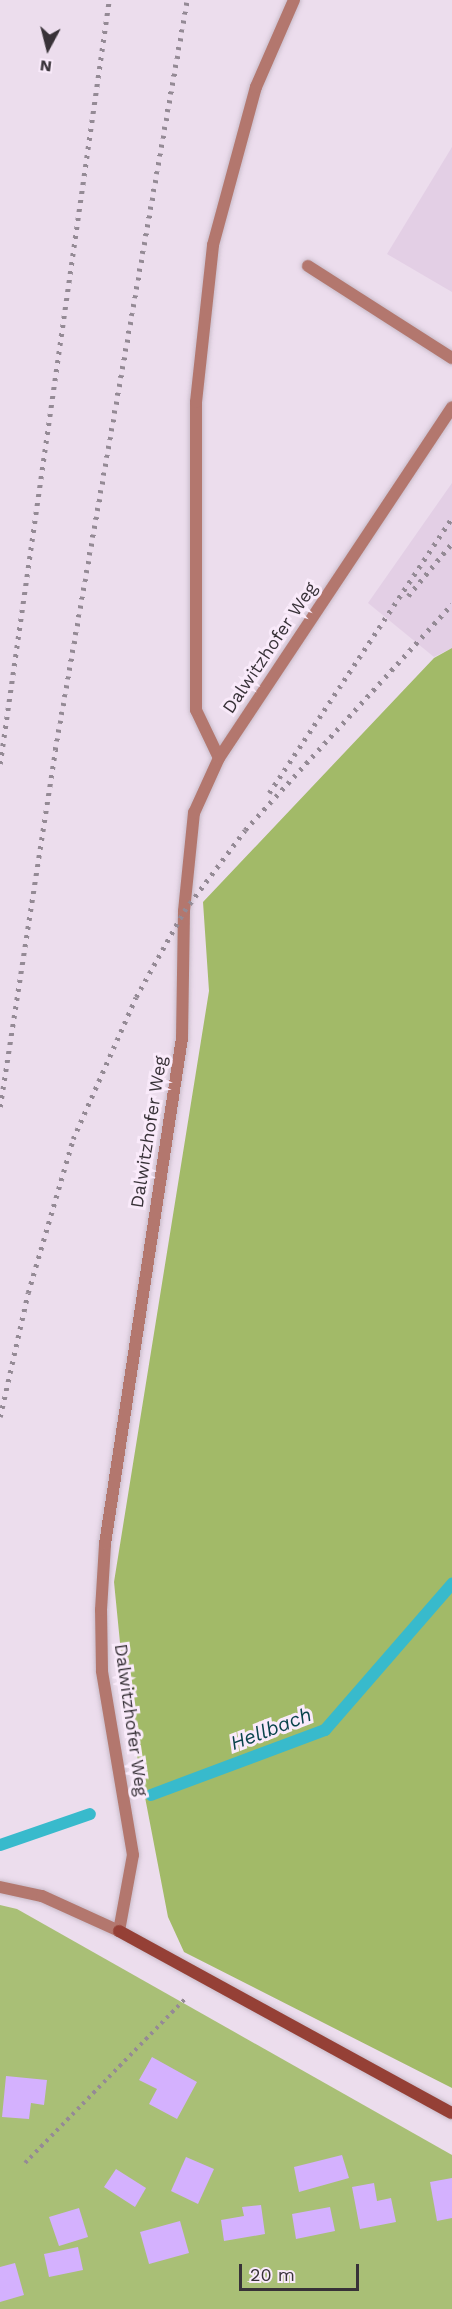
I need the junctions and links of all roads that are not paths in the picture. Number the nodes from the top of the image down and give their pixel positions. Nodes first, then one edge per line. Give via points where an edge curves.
1 (294, 0) edge
2 (308, 266) dead end
3 (452, 358) edge
4 (452, 407) edge
5 (219, 758) junction
6 (0, 1887) edge
7 (119, 1931) junction
8 (452, 2113) edge

1 - 5 street via 256,87 213,245 196,402 196,710
2 - 3 street
4 - 5 street, Dalwitzhofer Weg
5 - 7 street, Dalwitzhofer Weg via 194,813 184,911 182,1038 105,1544 102,1671 133,1855
6 - 7 street via 42,1896
7 - 8 street

